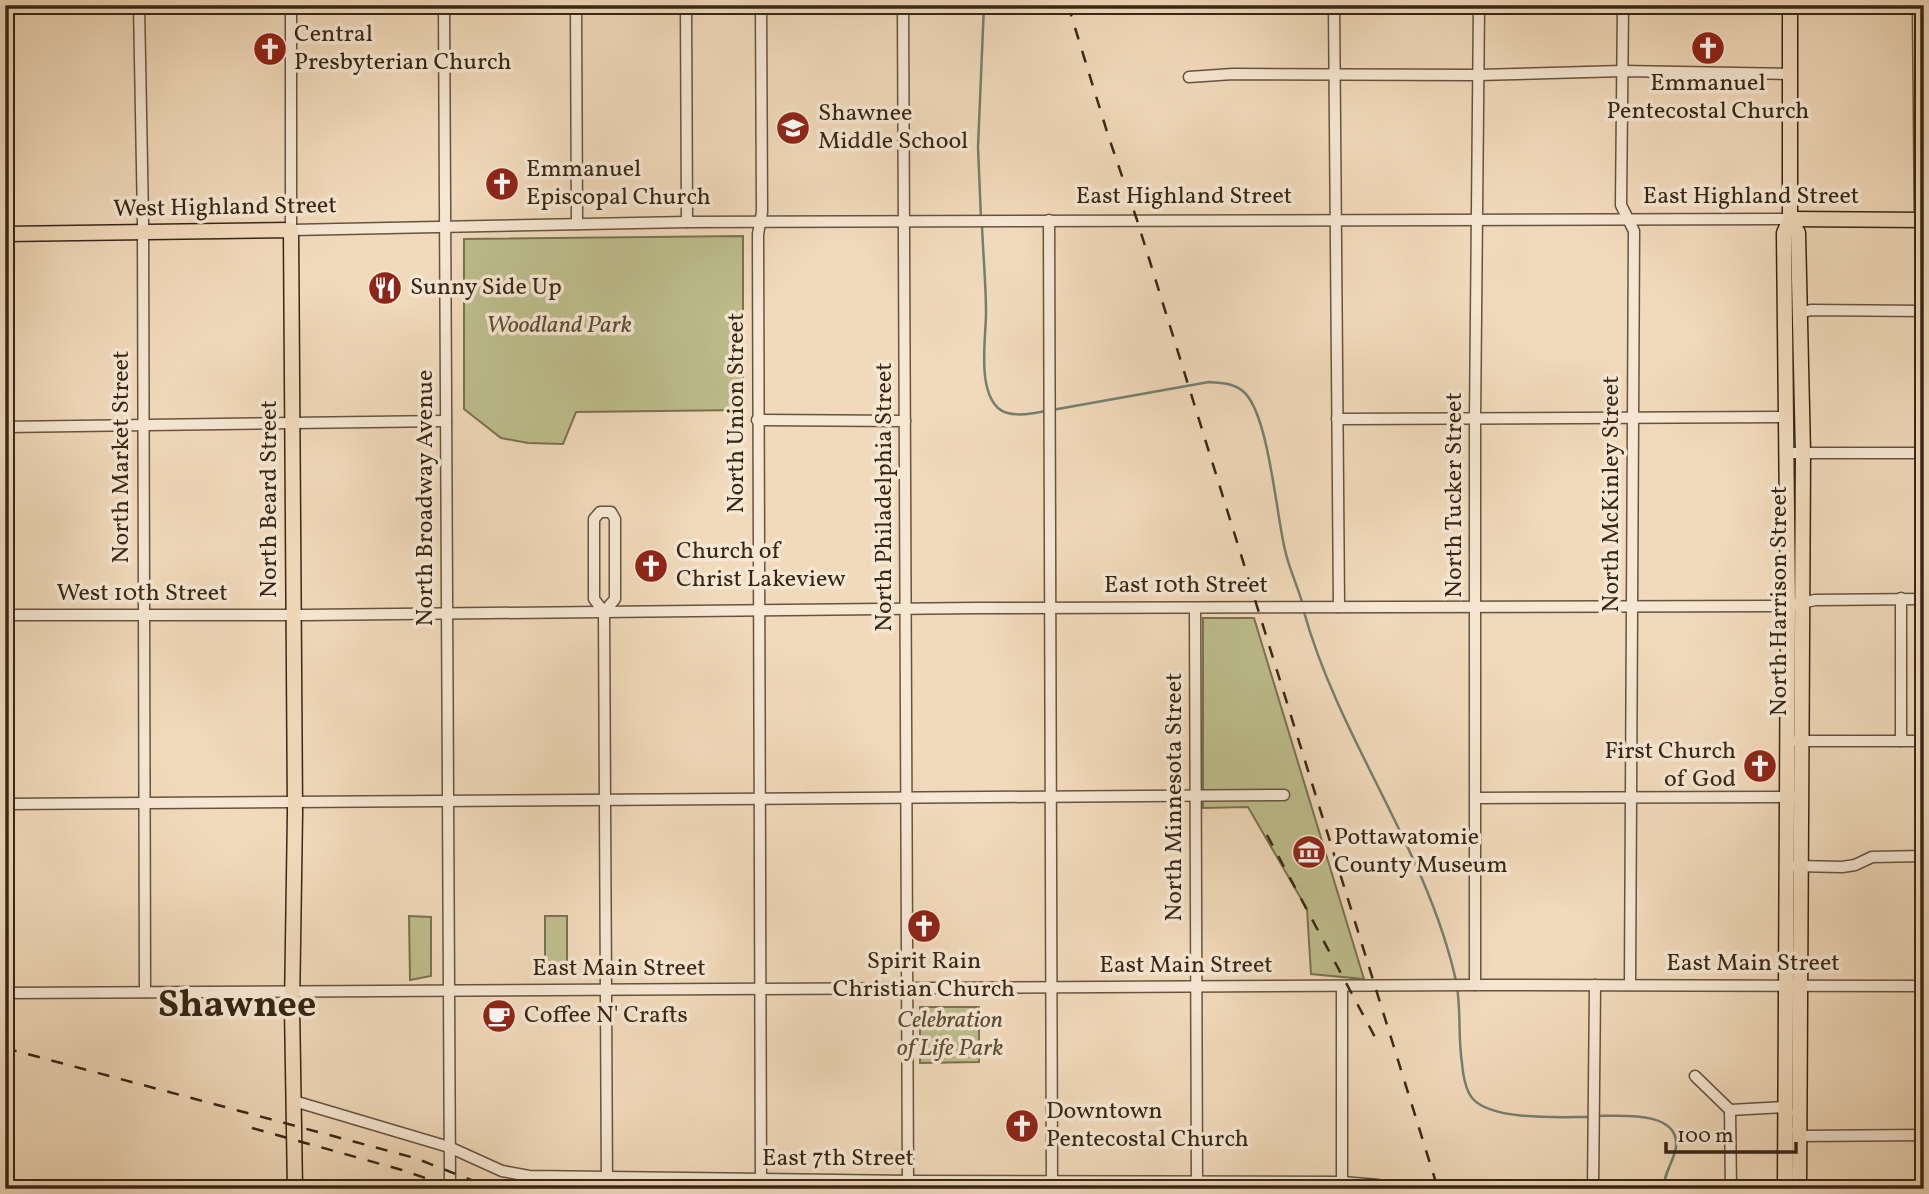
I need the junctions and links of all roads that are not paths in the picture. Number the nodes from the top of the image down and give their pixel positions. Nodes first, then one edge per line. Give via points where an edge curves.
1 (139, 5) edge
2 (291, 5) edge
3 (444, 5) edge
4 (576, 5) edge
5 (686, 5) edge
6 (761, 5) edge
7 (903, 5) edge
8 (1334, 5) edge
9 (1479, 5) edge
10 (1623, 5) edge
11 (1790, 5) edge
12 (1918, 5) edge
13 (1622, 71) junction
14 (1334, 74) junction
15 (1790, 74) junction
16 (1478, 75) junction
17 (1189, 77) dead end
18 (1337, 219) junction
19 (1790, 219) junction
20 (1049, 220) junction
21 (1477, 220) junction
22 (1629, 220) junction
23 (1922, 220) edge
24 (687, 222) junction
25 (760, 222) junction
26 (904, 222) junction
27 (577, 224) junction
28 (445, 227) junction
29 (291, 230) junction
30 (142, 233) junction
31 (5, 234) edge
32 (1924, 311) edge
33 (1800, 313) junction
34 (1786, 417) junction
35 (1633, 418) junction
36 (1337, 419) junction
37 (1475, 419) junction
38 (757, 420) junction
39 (446, 421) junction
40 (905, 421) junction
41 (292, 424) junction
42 (142, 426) junction
43 (5, 427) edge
44 (1787, 453) junction
45 (1803, 453) junction
46 (1924, 453) edge
47 (1900, 598) junction
48 (1924, 599) edge
49 (1796, 604) junction
50 (1339, 607) junction
51 (1633, 607) junction
52 (1050, 608) junction
53 (1195, 608) junction
54 (1476, 608) junction
55 (906, 609) junction
56 (760, 610) junction
57 (604, 612) junction
58 (447, 614) junction
59 (5, 615) edge
60 (144, 615) junction
61 (294, 615) junction
62 (1795, 741) junction
63 (1901, 741) junction
64 (1924, 741) edge
65 (1284, 795) dead end
66 (1196, 797) junction
67 (1631, 797) junction
68 (1794, 797) junction
69 (760, 798) junction
70 (1050, 798) junction
71 (1476, 798) junction
72 (605, 799) junction
73 (906, 799) junction
74 (144, 802) junction
75 (295, 802) junction
76 (448, 802) junction
77 (5, 804) edge
78 (1924, 856) edge
79 (1794, 866) junction
80 (1473, 985) junction
81 (1595, 985) junction
82 (1630, 985) junction
83 (1196, 986) junction
84 (1342, 986) junction
85 (1793, 986) junction
86 (1924, 986) edge
87 (1052, 987) junction
88 (908, 988) junction
89 (760, 989) junction
90 (606, 990) junction
91 (449, 991) junction
92 (145, 992) junction
93 (292, 992) junction
94 (5, 993) edge
95 (1695, 1076) dead end
96 (294, 1101) junction
97 (1785, 1107) junction
98 (1730, 1110) junction
99 (1924, 1135) edge
100 (1800, 1136) junction
101 (449, 1147) junction
102 (607, 1184) edge
103 (761, 1184) edge
104 (1052, 1184) edge
105 (1197, 1184) edge
106 (908, 1185) edge
107 (1342, 1185) edge
108 (295, 1189) edge
109 (450, 1189) edge
110 (1394, 1189) edge
111 (1593, 1189) edge
112 (1731, 1189) edge
113 (1784, 1189) edge
114 (1799, 1189) edge

1 - 30 street, North Market Street
2 - 29 street, North Beard Street
3 - 28 street, North Broadway Avenue
4 - 27 street
5 - 24 street
6 - 25 street, North Union Street
7 - 26 street, North Philadelphia Street
8 - 14 street
9 - 16 street, North Tucker Street
10 - 13 street, North McKinley Street
11 - 15 main road, North Harrison Street
12 - 23 street
13 - 15 street
13 - 16 street
13 - 22 street, North McKinley Street via 1622,205
14 - 16 street
14 - 17 street
14 - 18 street
15 - 19 main road, North Harrison Street
16 - 21 street, North Tucker Street
18 - 20 street, East Highland Street
18 - 21 street, East Highland Street
18 - 36 street
19 - 22 street, East Highland Street
19 - 23 main road, East Highland Street
19 - 33 main road, North Harrison Street via 1798,233
19 - 34 main road, North Harrison Street via 1784,233
20 - 26 street, East Highland Street
20 - 52 street
21 - 22 street, East Highland Street
21 - 37 street, North Tucker Street
22 - 35 street, North McKinley Street via 1634,231
24 - 25 street, East Highland Street
24 - 27 street, East Highland Street
25 - 26 street, East Highland Street
25 - 38 street, North Union Street
26 - 40 street, North Philadelphia Street
27 - 28 street, East Highland Street
28 - 29 street, West Highland Street
28 - 39 street, North Broadway Avenue
29 - 30 main road, West Highland Street
29 - 41 main road, North Beard Street
30 - 31 main road, West Highland Street
30 - 42 street, North Market Street
32 - 33 street
33 - 45 main road, North Harrison Street
34 - 35 street
34 - 44 main road, North Harrison Street
35 - 37 street
35 - 51 street, North McKinley Street
36 - 37 street
36 - 50 street
37 - 54 street, North Tucker Street
38 - 40 street
38 - 56 street, North Union Street
39 - 41 street
39 - 58 street, North Broadway Avenue
40 - 55 street, North Philadelphia Street
41 - 42 street
41 - 61 main road, North Beard Street
42 - 43 street
42 - 60 street, North Market Street
44 - 45 street
44 - 49 main road, North Harrison Street
45 - 46 street
45 - 49 main road, North Harrison Street
47 - 48 street, East 10th Street
47 - 49 street, East 10th Street
47 - 63 street
49 - 51 street, East 10th Street
49 - 62 main road, North Harrison Street
50 - 53 street, East 10th Street
50 - 54 street, East 10th Street
51 - 54 street, East 10th Street
51 - 67 street, North McKinley Street
52 - 53 street, East 10th Street
52 - 55 street, East 10th Street
52 - 70 street
53 - 66 street, North Minnesota Street
54 - 71 street, North Tucker Street
55 - 56 street, East 10th Street
55 - 73 street, North Philadelphia Street
56 - 57 street, East 10th Street
56 - 69 street, North Union Street
57 - 57 street via 615,599 615,519 611,512 600,512 594,520 594,599
57 - 58 street, East 10th Street
57 - 72 street
58 - 61 street, West 10th Street
58 - 76 street, North Broadway Avenue
59 - 60 street, West 10th Street
60 - 61 street, West 10th Street
60 - 74 street, North Market Street
61 - 75 main road, North Beard Street
62 - 63 street
62 - 68 main road, North Harrison Street
63 - 64 street
65 - 66 street
66 - 70 street
66 - 83 street, North Minnesota Street
67 - 68 street
67 - 71 street
67 - 82 street, North McKinley Street
68 - 79 main road, North Harrison Street
69 - 72 street
69 - 73 street
69 - 89 street, North Union Street
70 - 73 street
70 - 87 street
71 - 80 street, North Tucker Street
72 - 76 street
72 - 90 street
73 - 88 street, North Philadelphia Street
74 - 75 street
74 - 77 street
74 - 92 street, North Market Street
75 - 76 street
75 - 93 main road, North Beard Street
76 - 91 street, North Broadway Avenue
78 - 79 street via 1872,857 1842,867
79 - 85 main road, North Harrison Street
80 - 81 street, East Main Street
80 - 84 street, East Main Street
81 - 82 street, East Main Street
81 - 111 street
82 - 85 street, East Main Street
83 - 84 street, East Main Street
83 - 87 street, East Main Street
83 - 105 street, North Minnesota Street
84 - 107 street
85 - 86 street, East Main Street
85 - 97 main road
85 - 100 main road
87 - 88 street, East Main Street
87 - 104 street
88 - 89 street, East Main Street
88 - 106 street, North Philadelphia Street
89 - 90 street, East Main Street
89 - 103 street, North Union Street
90 - 91 street, East Main Street
90 - 102 street
91 - 93 street, East Main Street
91 - 101 street, North Broadway Avenue
92 - 93 street, East Main Street
92 - 94 street, East Main Street
93 - 96 main road, North Beard Street
95 - 98 street
96 - 101 street, East 7th Street
96 - 108 main road, North Beard Street
97 - 98 street
97 - 100 street
97 - 113 main road
98 - 112 street
99 - 100 street
100 - 114 main road
101 - 102 street, East 7th Street via 502,1171
101 - 109 street, North Broadway Avenue
102 - 103 street, East 7th Street
103 - 106 street, East 7th Street
104 - 105 street, East 7th Street
104 - 106 street, East 7th Street
105 - 107 street, East 7th Street
107 - 110 street, East 7th Street

